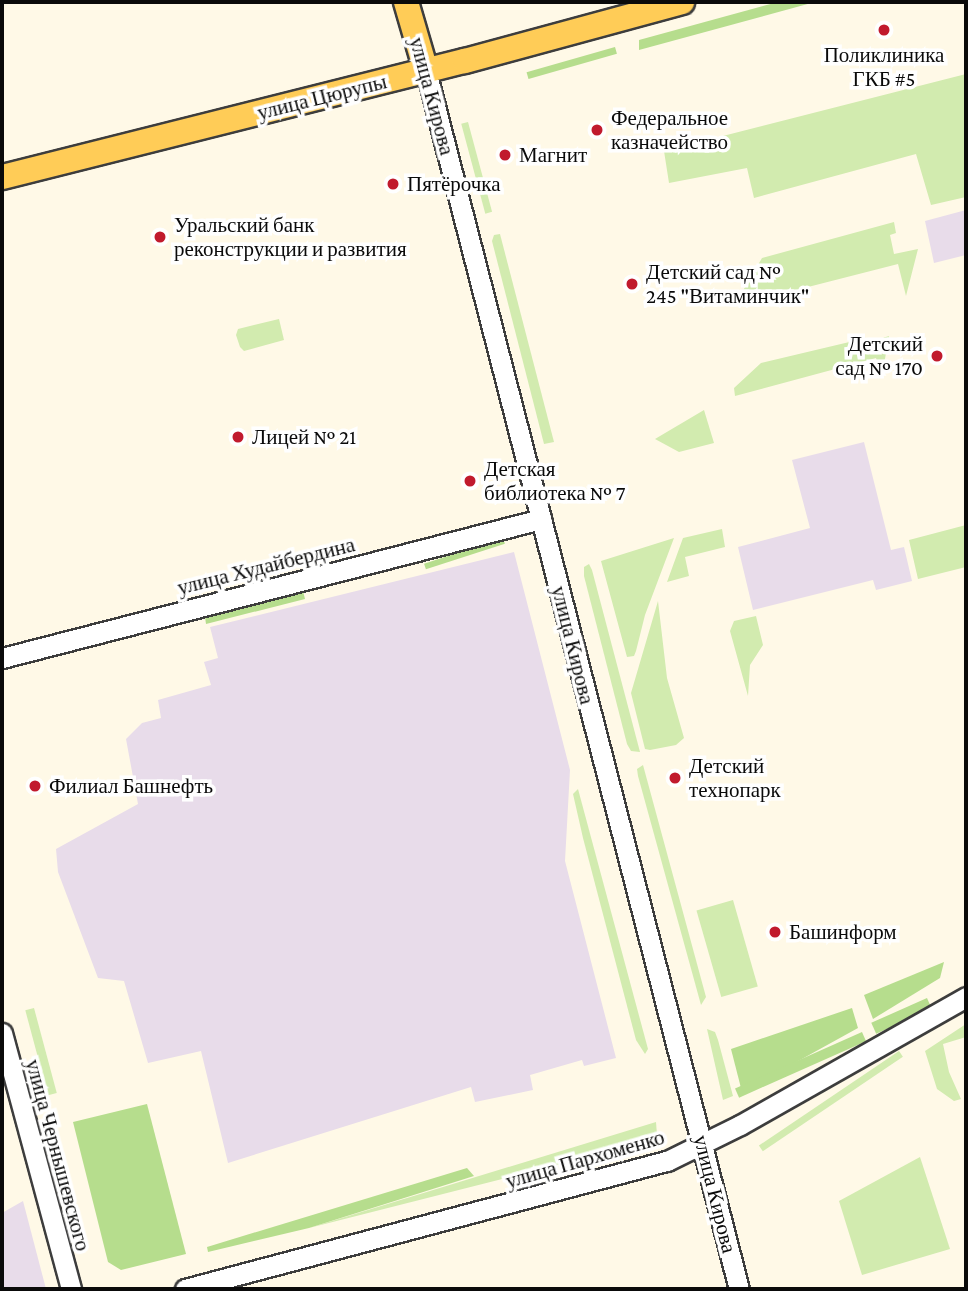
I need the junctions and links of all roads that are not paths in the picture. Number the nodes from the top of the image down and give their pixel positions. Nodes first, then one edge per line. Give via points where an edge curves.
1 (406, 2) edge
2 (682, 2) edge
3 (426, 71) junction
4 (2, 177) edge
5 (541, 519) junction
6 (2, 658) edge
7 (966, 997) edge
8 (3, 1040) edge
9 (702, 1144) junction
10 (71, 1289) edge
11 (186, 1289) edge
12 (739, 1289) edge

1 - 3 main road, улица Кирова
2 - 3 main road, улица Цюрупы
3 - 4 main road, улица Цюрупы
3 - 5 street, улица Кирова
5 - 6 street, улица Худайбердина
5 - 9 street, улица Кирова
7 - 9 street, улица Пархоменко
8 - 10 street, улица Чернышевского
9 - 11 street, улица Пархоменко via 667,1161
9 - 12 street, улица Кирова

